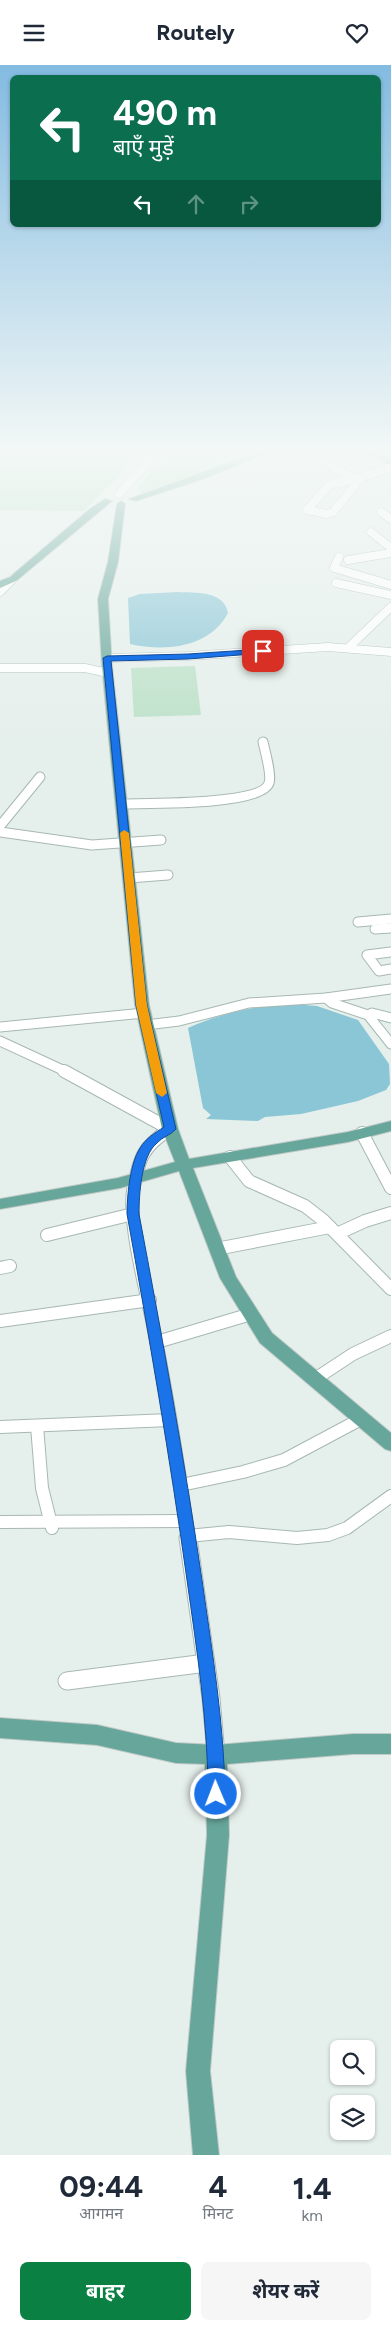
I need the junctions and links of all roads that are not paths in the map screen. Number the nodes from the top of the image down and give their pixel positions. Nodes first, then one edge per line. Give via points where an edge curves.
1 (50, 548) edge
2 (115, 548) edge
3 (391, 553) edge
4 (338, 557) dead end
5 (348, 560) dead end
6 (370, 570) junction
7 (391, 577) edge
8 (13, 579) junction
9 (336, 583) dead end
10 (0, 585) edge
11 (391, 585) edge
12 (0, 592) edge
13 (391, 595) edge
14 (391, 607) edge
15 (391, 644) edge
16 (348, 648) junction
17 (387, 651) edge
18 (0, 663) edge
19 (108, 665) junction
20 (0, 667) edge
21 (263, 742) dead end
22 (40, 777) dead end
23 (122, 804) junction
24 (0, 826) edge
25 (0, 832) edge
26 (161, 840) dead end
27 (125, 842) junction
28 (168, 875) dead end
29 (129, 878) junction
30 (391, 919) edge
31 (358, 923) dead end
32 (391, 928) edge
33 (375, 929) dead end
34 (391, 952) edge
35 (391, 969) edge
36 (391, 989) edge
37 (326, 997) junction
38 (368, 1015) junction
39 (391, 1018) edge
40 (145, 1019) junction
41 (0, 1027) edge
42 (0, 1041) edge
43 (391, 1044) edge
44 (391, 1126) edge
45 (170, 1129) junction
46 (362, 1133) junction
47 (230, 1157) junction
48 (183, 1165) junction
49 (138, 1177) junction
50 (391, 1188) edge
51 (0, 1204) edge
52 (391, 1213) edge
53 (133, 1214) junction
54 (334, 1230) junction
55 (47, 1235) dead end
56 (216, 1249) junction
57 (391, 1289) edge
58 (150, 1300) junction
59 (251, 1314) junction
60 (1, 1322) edge
61 (391, 1336) edge
62 (157, 1342) junction
63 (315, 1379) junction
64 (361, 1419) junction
65 (170, 1420) junction
66 (37, 1426) junction
67 (0, 1427) edge
68 (391, 1444) edge
69 (181, 1485) junction
70 (391, 1496) edge
71 (186, 1521) junction
72 (0, 1522) edge
73 (52, 1525) junction
74 (188, 1536) junction
75 (206, 1663) junction
76 (67, 1681) dead end
77 (0, 1729) edge
78 (391, 1744) edge
79 (216, 1755) junction
80 (206, 2155) edge

1 - 8 main road
2 - 19 main road via 103,599
3 - 6 street
4 - 6 street via 334,568
5 - 6 street
6 - 7 street
6 - 11 street
8 - 10 main road
8 - 12 street
9 - 13 street
14 - 16 street
15 - 17 street
16 - 17 street
16 - 19 street via 300,648
18 - 19 street
19 - 20 street via 85,668
19 - 23 main road
21 - 23 street via 270,781 261,793 218,799
22 - 24 street
23 - 27 main road
25 - 27 street via 92,845
26 - 27 street
27 - 29 main road
28 - 29 street
29 - 40 main road
30 - 31 street
32 - 33 street
34 - 35 street via 367,955 378,971
36 - 37 street
37 - 38 street via 332,1003
37 - 40 street via 249,1003 178,1021
38 - 39 street via 372,1013
38 - 43 street
40 - 41 street via 99,1016
40 - 45 main road
42 - 45 street via 81,1079
44 - 46 main road
45 - 48 main road
45 - 49 street via 144,1150
46 - 47 main road
46 - 50 street
47 - 48 main road
47 - 54 street via 250,1182 301,1203
48 - 49 main road
48 - 56 main road
49 - 51 main road
49 - 53 street via 133,1193
52 - 54 street
53 - 55 street
53 - 58 street
54 - 56 street
54 - 57 street
56 - 59 main road via 228,1278
58 - 60 street
58 - 62 street
59 - 62 street
59 - 63 main road via 266,1338
61 - 63 street
62 - 65 street
63 - 64 main road
64 - 68 main road
64 - 69 street via 284,1460
65 - 66 street
65 - 69 street
66 - 67 street
66 - 73 street via 42,1488
69 - 71 street
70 - 74 street via 347,1528 328,1535 297,1538 229,1532
71 - 73 street
71 - 74 street
72 - 73 street
74 - 75 street
75 - 76 street
75 - 79 street
77 - 79 main road via 97,1735 176,1753
78 - 79 main road
79 - 80 main road via 218,1835 198,2071

